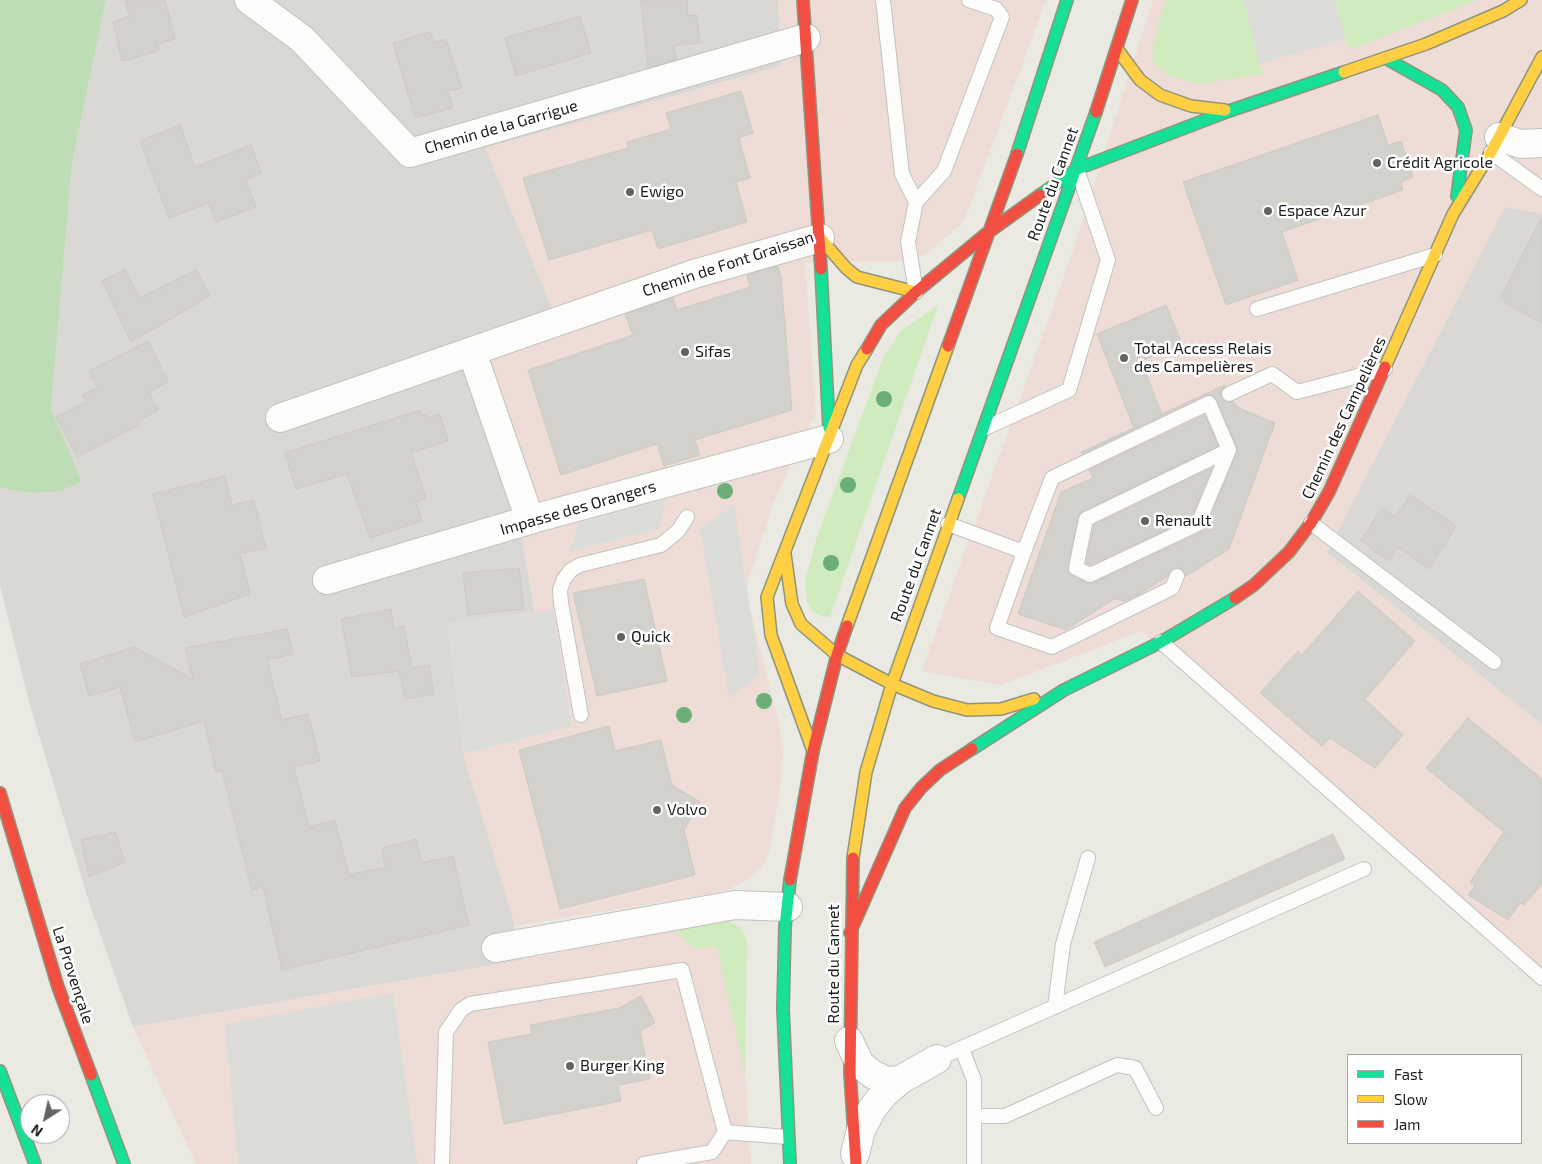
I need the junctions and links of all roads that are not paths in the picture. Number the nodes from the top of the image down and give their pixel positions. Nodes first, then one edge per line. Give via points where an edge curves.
1 (250, 0) edge
2 (803, 0) edge
3 (883, 0) edge
4 (969, 0) edge
5 (1067, 0) edge
6 (1132, 0) edge
7 (1521, 0) edge
8 (806, 38) junction
9 (1117, 49) junction
10 (1542, 57) edge
11 (1387, 59) junction
12 (1229, 111) junction
13 (1542, 143) edge
14 (1495, 144) junction
15 (1078, 169) junction
16 (1542, 189) edge
17 (916, 202) junction
18 (1453, 214) junction
19 (986, 234) junction
20 (820, 238) junction
21 (1437, 255) junction
22 (916, 292) junction
23 (1256, 309) dead end
24 (472, 352) junction
25 (1385, 368) junction
26 (1229, 394) dead end
27 (280, 418) dead end
28 (982, 429) junction
29 (830, 439) junction
30 (1229, 450) junction
31 (687, 517) dead end
32 (530, 520) junction
33 (1311, 523) junction
34 (948, 524) junction
35 (1024, 552) junction
36 (785, 554) junction
37 (1178, 576) dead end
38 (328, 580) dead end
39 (1161, 642) junction
40 (837, 655) junction
41 (1494, 662) dead end
42 (892, 684) junction
43 (1064, 690) junction
44 (581, 714) dead end
45 (813, 751) junction
46 (0, 793) edge
47 (1088, 858) dead end
48 (1364, 868) dead end
49 (788, 907) junction
50 (850, 933) junction
51 (496, 948) dead end
52 (1542, 978) edge
53 (1055, 1007) junction
54 (850, 1041) junction
55 (962, 1049) junction
56 (937, 1059) joint
57 (0, 1071) edge
58 (900, 1080) junction
59 (1156, 1108) dead end
60 (974, 1116) junction
61 (725, 1132) junction
62 (787, 1136) junction
63 (855, 1159) edge
64 (35, 1164) edge
65 (124, 1164) edge
66 (442, 1164) edge
67 (644, 1164) edge
68 (790, 1164) edge
69 (974, 1164) edge

1 - 8 street, Chemin de la Garrigue via 302,39 410,154
2 - 8 main road, Chemin de Font Graissan
3 - 17 lane via 902,174
4 - 17 lane via 996,9 1002,17 944,171
5 - 19 main road via 1026,128
6 - 9 main road, Route du Cannet
7 - 11 main road via 1462,30
8 - 20 main road, Chemin de Font Graissan
9 - 12 main road via 1140,80 1160,95 1191,106
9 - 15 main road, Route du Cannet
10 - 14 main road, Chemin des Campelières
11 - 12 main road
11 - 18 main road via 1442,90 1458,107 1466,130
12 - 15 main road
13 - 14 street
14 - 16 lane
14 - 18 main road, Chemin des Campelières
15 - 19 main road
15 - 28 main road, Route du Cannet
15 - 28 lane via 1108,260 1069,390
17 - 22 lane via 908,242
18 - 21 main road, Chemin des Campelières
19 - 22 main road
19 - 40 main road
20 - 22 main road via 857,277
20 - 24 street, Chemin de Font Graissan via 694,274
20 - 29 main road
21 - 23 lane
21 - 25 main road, Chemin des Campelières
22 - 29 main road via 881,325 868,344 857,364
24 - 27 street, Chemin de Font Graissan
24 - 32 street
25 - 26 lane via 1297,392 1272,374
25 - 33 main road, Chemin des Campelières via 1329,492
28 - 34 main road, Route du Cannet
29 - 32 street, Impasse des Orangers
29 - 36 main road
30 - 30 lane via 1198,524 1090,575 1076,568 1086,519
30 - 35 lane via 1209,403 1052,478
31 - 44 lane via 678,531 661,545 580,565 564,579 560,590 561,603
32 - 38 street, Impasse des Orangers
33 - 39 main road, Chemin des Campelières via 1289,552 1254,586
33 - 41 lane
34 - 35 lane
34 - 42 main road, Route du Cannet
35 - 37 lane via 997,628 1052,647 1172,588
36 - 40 main road via 792,604 802,624
36 - 45 main road via 771,582 767,613 771,635
39 - 43 main road, Chemin des Campelières
39 - 52 lane
40 - 42 main road
40 - 45 main road
42 - 43 main road via 932,701 967,710 1000,709
42 - 50 main road, Route du Cannet via 866,772 858,819 851,870
43 - 50 main road via 940,770 921,788 905,808
45 - 49 main road
46 - 65 main road, La Provençale via 58,987
47 - 53 lane via 1063,944
48 - 53 lane
49 - 51 street via 735,906
49 - 62 main road via 783,1009
50 - 54 main road, Route du Cannet
53 - 55 lane
54 - 58 street via 860,1064 872,1074 886,1081
54 - 63 main road, Route du Cannet
55 - 56 lane
55 - 60 lane via 974,1080
56 - 58 street
57 - 64 main road
58 - 63 street via 872,1109 861,1130
59 - 60 lane via 1135,1068 1117,1065 1005,1116
60 - 69 lane
61 - 62 lane
61 - 66 lane via 682,970 470,1004 461,1010 446,1032
61 - 67 lane via 712,1152
62 - 68 main road

